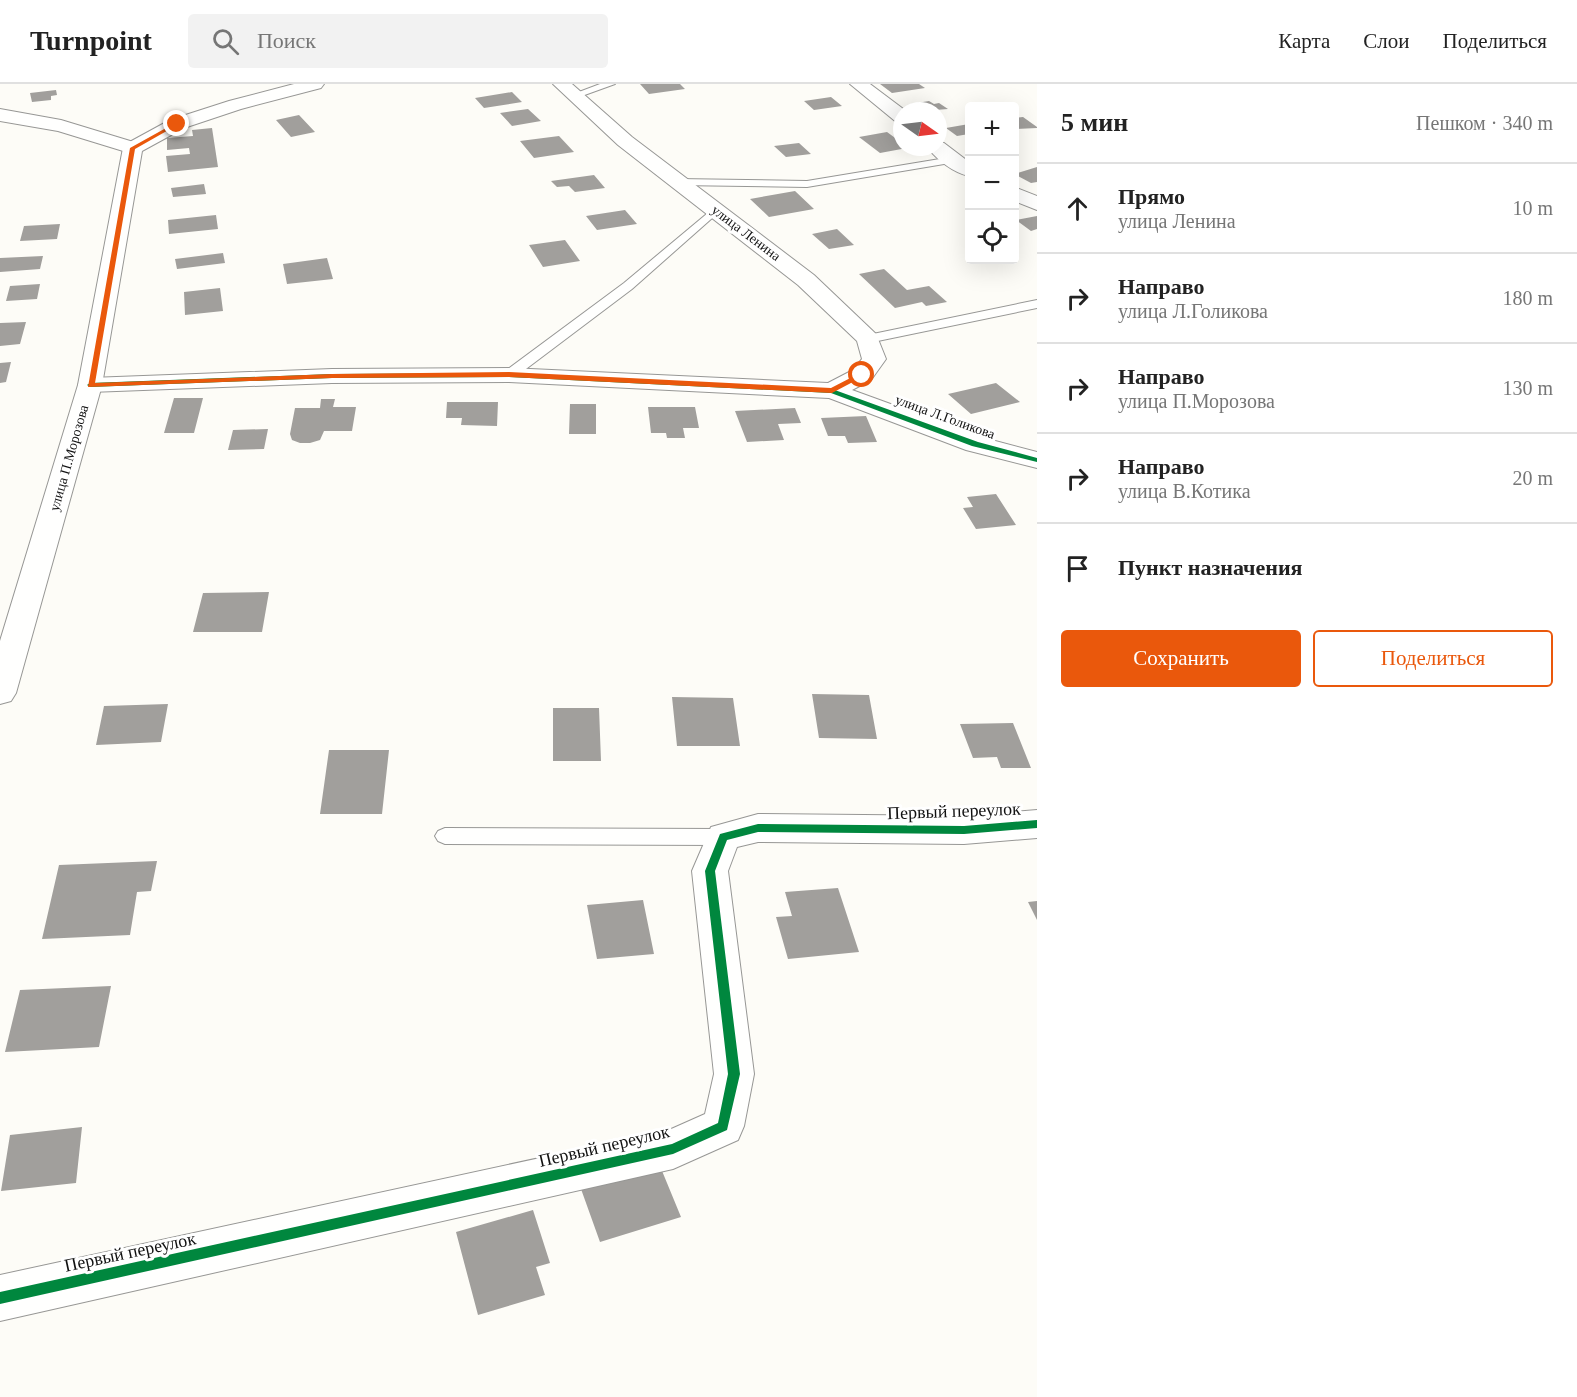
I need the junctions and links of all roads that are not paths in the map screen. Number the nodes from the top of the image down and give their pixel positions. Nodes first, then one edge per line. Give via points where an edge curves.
1 (315, 84) edge
2 (610, 84) edge
3 (859, 84) edge
4 (569, 90) edge
5 (893, 110) edge
6 (0, 115) edge
7 (133, 148) junction
8 (947, 156) edge
9 (952, 160) junction
10 (965, 168) edge
11 (677, 182) junction
12 (1019, 195) edge
13 (1037, 204) edge
14 (715, 210) junction
15 (1037, 304) edge
16 (868, 339) junction
17 (509, 375) junction
18 (90, 385) junction
19 (832, 391) junction
20 (1037, 460) edge
21 (0, 693) edge
22 (1037, 824) edge
23 (445, 836) dead end
24 (723, 837) junction
25 (0, 1298) edge

1 - 7 street via 177,124
2 - 4 lane
3 - 5 street
4 - 11 street, улица Ленина
6 - 7 street via 61,126
7 - 18 street, улица П.Морозова
8 - 9 street
9 - 10 street
9 - 11 lane via 807,184
11 - 14 street, улица Ленина
12 - 13 street
14 - 16 street, улица Ленина via 806,280
14 - 17 lane via 628,286
15 - 16 lane
16 - 19 street via 874,359 862,375
17 - 18 street, улица Л.Голикова via 332,376
17 - 19 street, улица Л.Голикова
18 - 21 street, улица П.Морозова
19 - 20 street, улица Л.Голикова via 975,444
22 - 24 street, Первый переулок via 964,830 758,828
23 - 24 lane
24 - 25 street, Первый переулок via 710,871 734,1074 723,1126 673,1149

